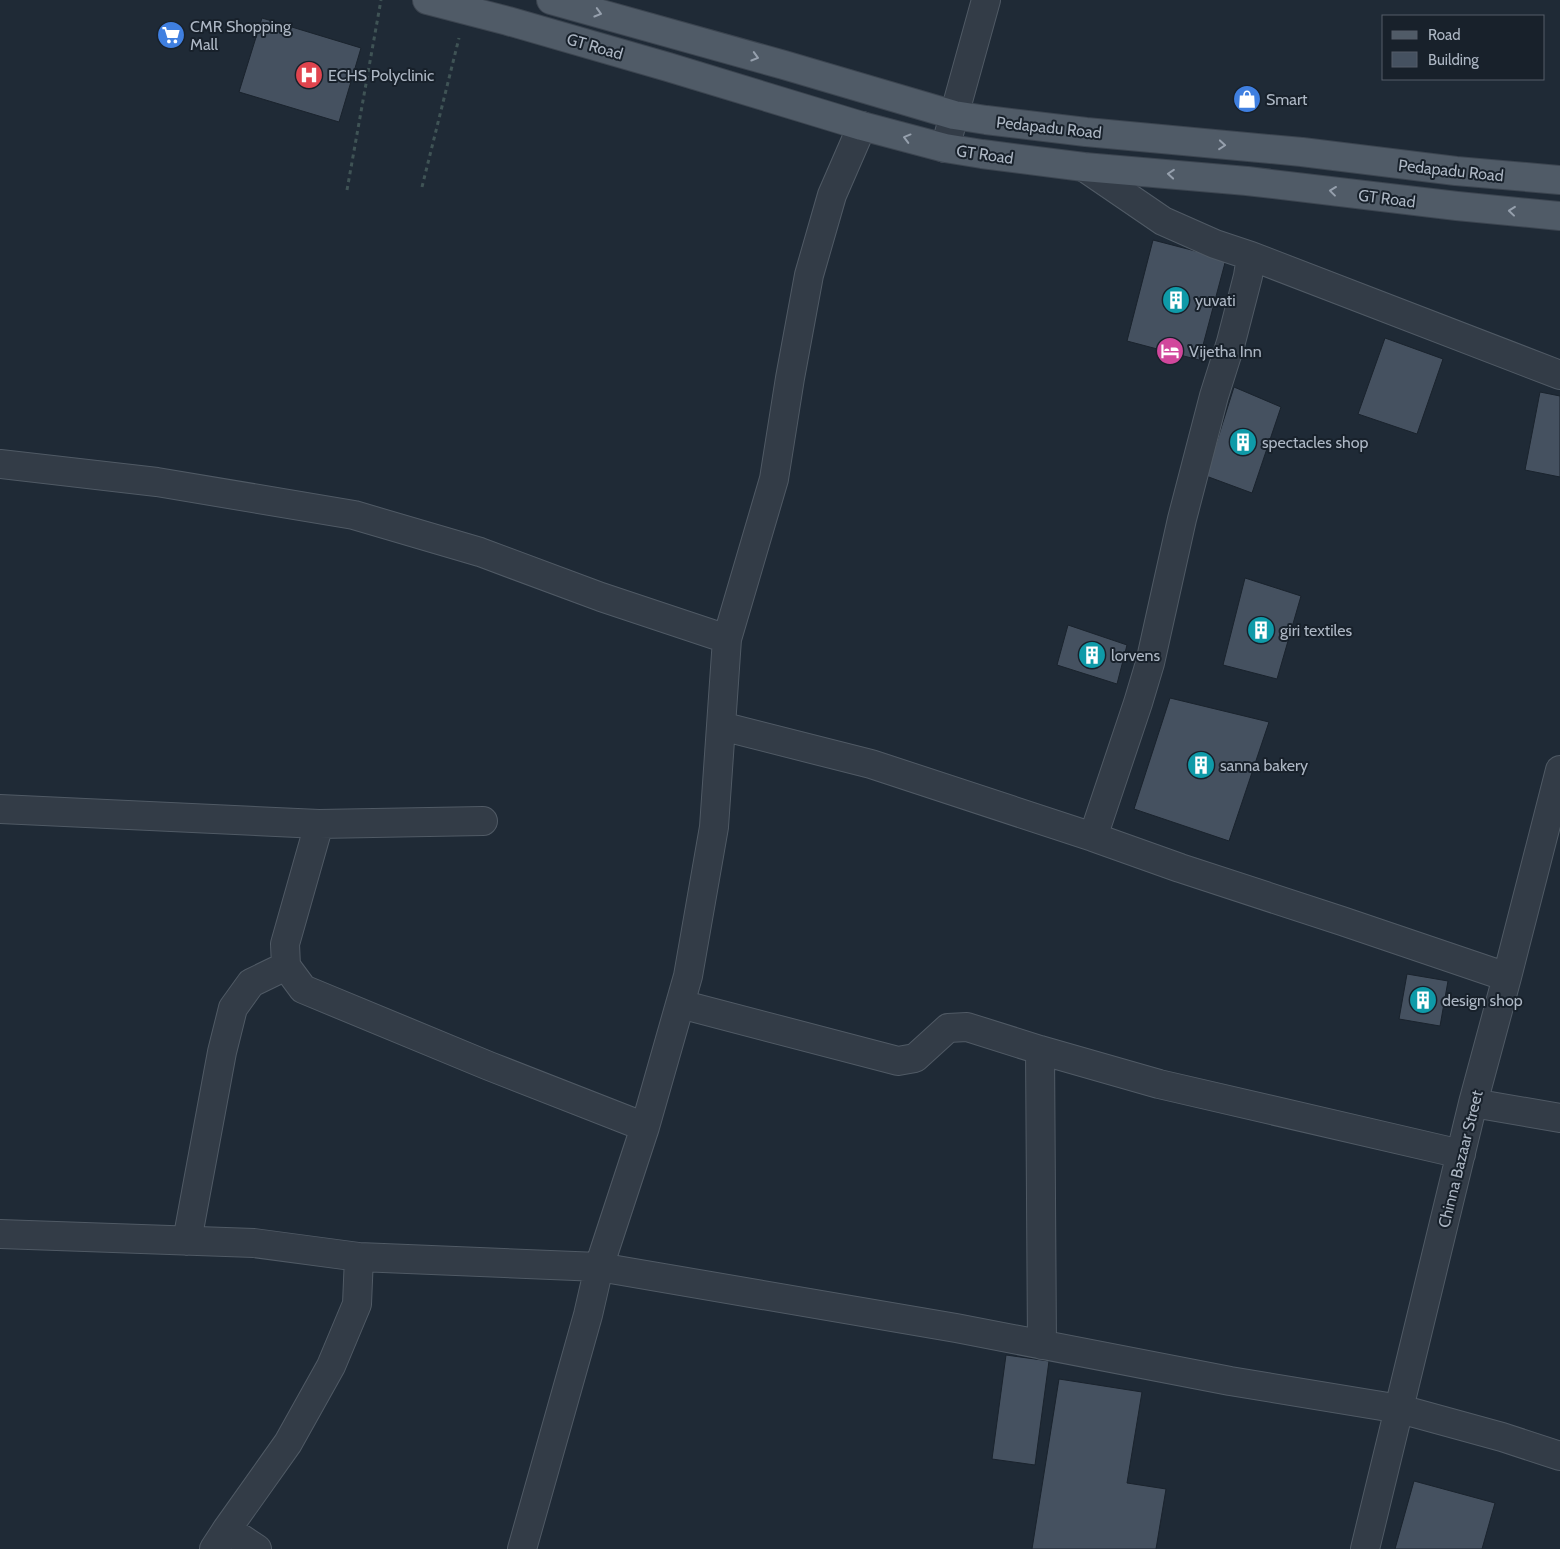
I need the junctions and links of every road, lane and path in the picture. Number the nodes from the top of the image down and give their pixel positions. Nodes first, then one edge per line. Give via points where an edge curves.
1 (381, 0) edge
2 (428, 0) edge
3 (551, 0) edge
4 (986, 0) edge
5 (466, 10) junction
6 (954, 115) junction
7 (862, 126) junction
8 (946, 148) junction
9 (1084, 167) junction
10 (1560, 180) edge
11 (422, 187) dead end
12 (347, 190) dead end
13 (1560, 216) edge
14 (1252, 256) junction
15 (1560, 374) edge
16 (0, 464) edge
17 (727, 639) junction
18 (721, 726) junction
19 (1560, 770) edge
20 (0, 809) edge
21 (483, 821) dead end
22 (319, 824) junction
23 (1093, 837) junction
24 (286, 966) junction
25 (1507, 977) junction
26 (680, 1004) junction
27 (1040, 1050) junction
28 (1473, 1103) junction
29 (1560, 1118) edge
30 (645, 1127) junction
31 (1461, 1154) junction
32 (0, 1234) edge
33 (188, 1241) junction
34 (359, 1257) junction
35 (599, 1267) junction
36 (1042, 1345) junction
37 (1400, 1409) junction
38 (1560, 1456) edge
39 (221, 1539) edge
40 (257, 1549) edge
41 (522, 1549) edge
42 (1365, 1549) edge

1 - 12 path
2 - 5 main road, GT Road
3 -> 6 main road, Pedapadu Road
4 - 6 street
5 - 7 main road, GT Road
5 - 11 path
6 - 8 street
6 -> 10 main road, Pedapadu Road via 1456,172
8 -> 7 main road, GT Road
7 - 17 street via 832,195 809,275 774,479
8 - 9 main road, GT Road
13 -> 9 main road, GT Road via 1247,180
9 - 14 street via 1163,221
14 - 15 street
14 - 23 street via 1182,519 1150,663
16 - 17 street via 157,482 354,515 480,552 600,597
17 - 18 street
18 - 23 street via 871,764
18 - 26 street via 714,827 688,976
19 - 25 street, Chinna Bazaar Street
20 - 22 street
21 - 22 street
22 - 24 street via 285,944
23 - 25 street
24 - 30 street via 302,989
24 - 33 street via 251,983 233,1008
25 - 28 street, Chinna Bazaar Street
26 - 27 street via 898,1061 915,1058 948,1028 967,1027
26 - 30 street
27 - 31 street via 1159,1084
27 - 36 street
28 - 29 street
28 - 31 street, Chinna Bazaar Street
30 - 35 street
31 - 37 street, Chinna Bazaar Street
32 - 33 street
33 - 34 street via 254,1243
34 - 35 street
34 - 39 street via 357,1304 331,1366 288,1443
35 - 36 street
35 - 41 street
36 - 37 street
37 - 38 street
37 - 42 street, Chinna Bazaar Street
39 - 40 street

